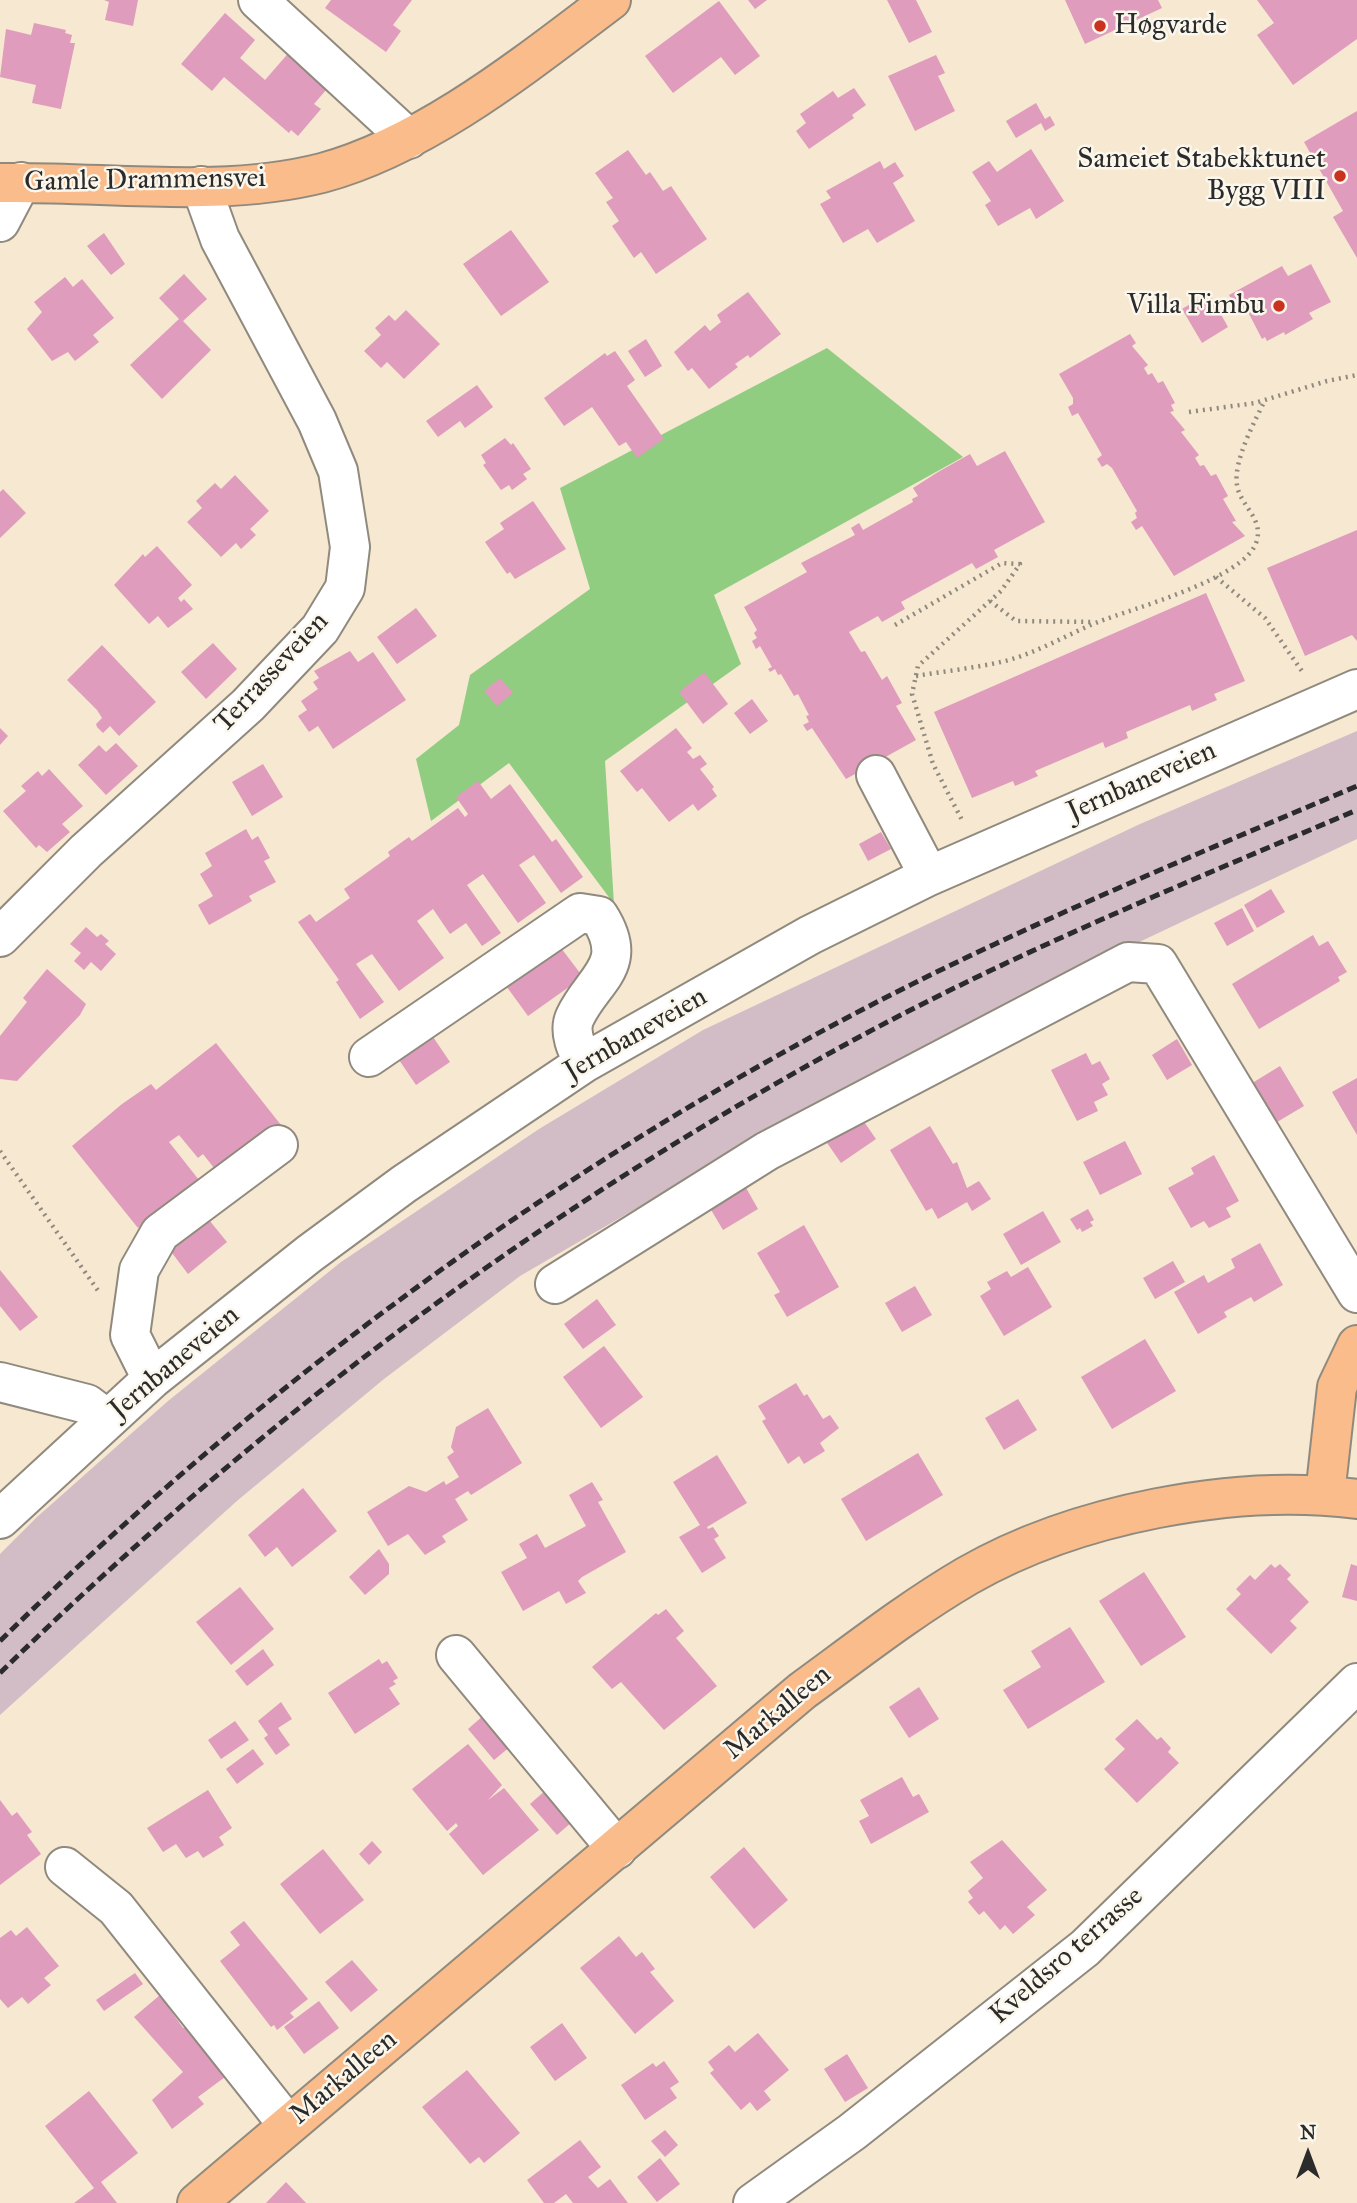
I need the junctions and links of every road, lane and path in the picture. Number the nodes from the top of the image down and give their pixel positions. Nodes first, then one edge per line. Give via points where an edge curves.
1 (258, 0) edge
2 (611, 0) edge
3 (409, 139) junction
4 (10, 183) edge
5 (201, 186) junction
6 (0, 222) edge
7 (1357, 375) edge
8 (1265, 400) junction
9 (1189, 412) dead end
10 (1216, 577) junction
11 (990, 601) junction
12 (1099, 622) junction
13 (895, 625) dead end
14 (916, 676) junction
15 (1357, 689) edge
16 (1320, 705) junction
17 (876, 775) dead end
18 (967, 831) dead end
19 (929, 876) junction
20 (0, 937) edge
21 (369, 1057) dead end
22 (584, 1063) junction
23 (278, 1145) dead end
24 (0, 1151) edge
25 (85, 1274) dead end
26 (555, 1284) dead end
27 (1357, 1293) edge
28 (1357, 1345) edge
29 (152, 1380) junction
30 (0, 1382) edge
31 (107, 1419) junction
32 (1341, 1497) edge
33 (0, 1519) edge
34 (456, 1655) dead end
35 (1357, 1682) edge
36 (617, 1849) junction
37 (65, 1867) dead end
38 (288, 2125) junction
39 (197, 2203) edge
40 (753, 2203) edge

1 - 3 street
2 - 3 main road, Gamle Drammensvei
3 - 5 main road, Gamle Drammensvei via 321,173
4 - 5 main road, Gamle Drammensvei
4 - 6 street
5 - 20 street, Terrasseveien via 220,239 334,459 350,547 345,588 320,629 248,705 76,861
7 - 8 path
8 - 9 path
8 - 10 path via 1250,430 1237,484 1256,519 1256,544 1249,555
10 - 12 path
10 - 16 path via 1265,618 1309,681
11 - 12 path via 1016,621
11 - 13 path via 1020,564 1002,564
11 - 14 path via 918,666
12 - 14 path via 1007,661
14 - 18 path via 912,694 933,764
15 - 16 street, Jernbaneveien
16 - 19 street, Jernbaneveien
17 - 19 street
19 - 22 street, Jernbaneveien via 810,935
21 - 22 street via 580,913 599,916 611,935 607,974 574,1018 574,1045
22 - 29 street, Jernbaneveien via 404,1184
23 - 29 street via 160,1233 139,1270 130,1335
24 - 25 path
26 - 27 street via 767,1151 1128,962 1158,964
28 - 32 main road, Markalleen via 1337,1387
29 - 31 street, Jernbaneveien
30 - 31 street via 87,1404
31 - 33 street, Jernbaneveien
32 - 36 main road, Markalleen via 1238,1497 1166,1506 1053,1539 970,1575 862,1645 802,1691
34 - 36 street
35 - 40 street, Kveldsro terrasse via 1085,1948 852,2133
36 - 38 main road, Markalleen
37 - 38 street via 116,1908
38 - 39 main road, Markalleen

